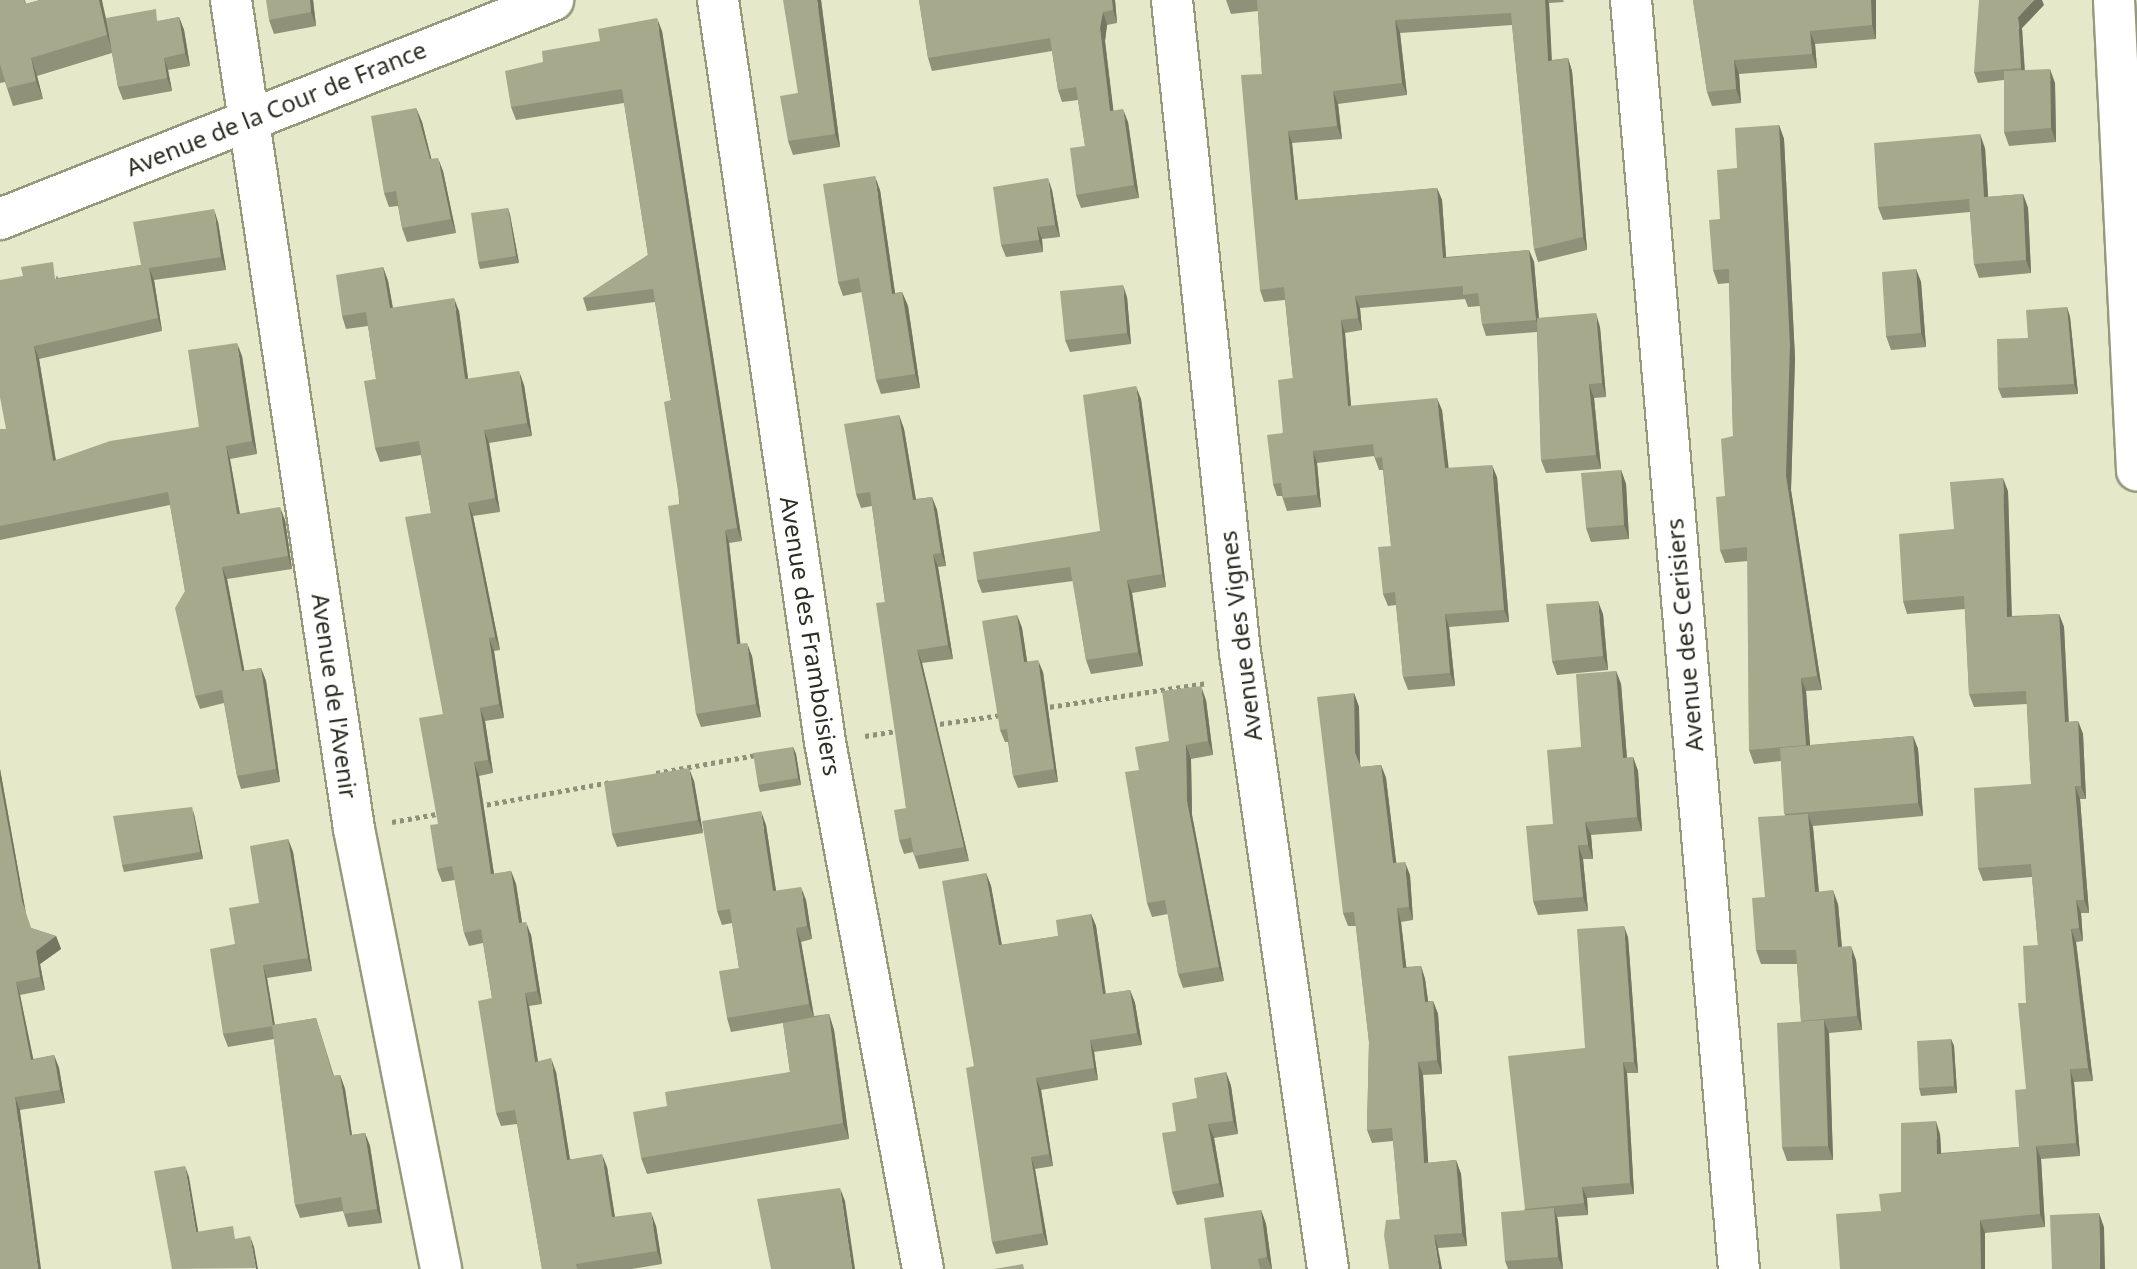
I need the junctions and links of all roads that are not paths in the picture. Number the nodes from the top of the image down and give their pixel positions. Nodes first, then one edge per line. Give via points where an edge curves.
1 (231, 0) edge
2 (553, 0) edge
3 (718, 0) edge
4 (1172, 0) edge
5 (1631, 0) edge
6 (2114, 0) edge
7 (252, 118) junction
8 (1, 214) edge
9 (2137, 470) edge
10 (441, 1269) edge
11 (923, 1269) edge
12 (1328, 1269) edge
13 (1739, 1269) edge

1 - 7 street, Avenue de l'Avenir
2 - 7 street, Avenue de la Cour de France
3 - 11 street, Avenue des Framboisiers via 825,742
4 - 12 street, Avenue des Vignes via 1240,652
5 - 13 street, Avenue des Cerisiers
6 - 9 street
7 - 8 street, Avenue de la Cour de France
7 - 10 street, Avenue de l'Avenir via 354,829

